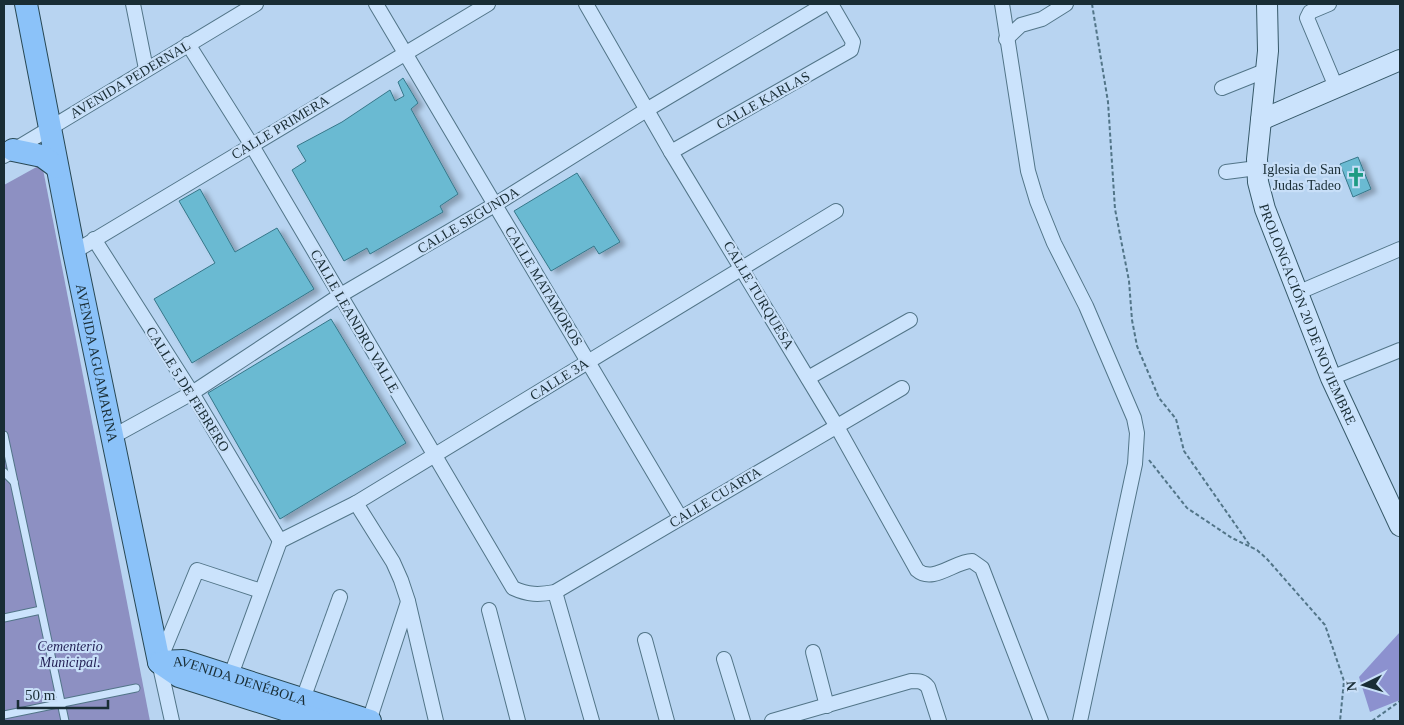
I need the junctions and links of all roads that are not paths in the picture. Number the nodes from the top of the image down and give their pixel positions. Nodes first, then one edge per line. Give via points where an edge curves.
1 (26, 4) edge
2 (133, 4) edge
3 (256, 4) edge
4 (376, 4) edge
5 (488, 4) edge
6 (586, 4) edge
7 (825, 4) edge
8 (832, 4) edge
9 (1002, 4) edge
10 (1066, 4) edge
11 (1267, 4) edge
12 (1329, 4) edge
13 (236, 9) edge
14 (1006, 39) junction
15 (188, 44) junction
16 (406, 53) junction
17 (1400, 60) edge
18 (146, 69) junction
19 (1267, 70) junction
20 (1336, 87) junction
21 (1222, 88) dead end
22 (648, 109) junction
23 (1261, 120) junction
24 (50, 127) junction
25 (251, 144) junction
26 (671, 152) junction
27 (8, 153) edge
28 (57, 167) junction
29 (1257, 168) junction
30 (1226, 172) dead end
31 (496, 204) junction
32 (836, 211) dead end
33 (94, 239) junction
34 (1400, 249) edge
35 (74, 252) junction
36 (743, 268) junction
37 (1297, 293) junction
38 (339, 296) junction
39 (910, 320) dead end
40 (1400, 350) edge
41 (589, 360) junction
42 (808, 378) junction
43 (1331, 378) junction
44 (902, 388) dead end
45 (192, 393) junction
46 (836, 425) junction
47 (4, 435) edge
48 (112, 437) junction
49 (434, 456) junction
50 (4, 472) edge
51 (14, 482) junction
52 (356, 502) junction
53 (1398, 515) edge
54 (680, 517) junction
55 (280, 541) junction
56 (261, 591) junction
57 (555, 592) junction
58 (525, 594) joint
59 (340, 597) dead end
60 (408, 601) junction
61 (41, 610) junction
62 (489, 610) dead end
63 (4, 618) edge
64 (645, 640) dead end
65 (813, 652) dead end
66 (724, 659) dead end
67 (159, 662) junction
68 (231, 675) junction
69 (136, 688) dead end
70 (303, 699) junction
71 (61, 702) junction
72 (828, 706) junction
73 (4, 715) edge
74 (65, 721) edge
75 (172, 721) edge
76 (321, 721) edge
77 (370, 721) edge
78 (436, 721) edge
79 (518, 721) edge
80 (592, 721) edge
81 (667, 721) edge
82 (743, 721) edge
83 (772, 721) edge
84 (940, 721) edge
85 (1041, 721) edge
86 (1080, 721) edge

1 - 24 main road, AVENIDA AGUAMARINA
2 - 18 street
3 - 13 street, AVENIDA PEDERNAL
4 - 16 street, CALLE MATAMOROS
5 - 16 street, CALLE PRIMERA
6 - 22 street, CALLE TURQUESA
7 - 22 street, CALLE SEGUNDA
8 - 26 street, CALLE KARLAS via 853,46 852,50
9 - 14 street
10 - 14 street via 1042,18 1021,25
11 - 19 main road, PROLONGACIÓN 20 DE NOVIEMBRE
12 - 20 street via 1314,10 1307,18
13 - 15 street, AVENIDA PEDERNAL
14 - 86 street via 1036,201 1134,418 1138,443
15 - 18 street, AVENIDA PEDERNAL
15 - 25 street, CALLE LEANDRO VALLE
16 - 25 street, CALLE PRIMERA
16 - 31 street, CALLE MATAMOROS
17 - 20 main road
18 - 24 street, AVENIDA PEDERNAL
19 - 21 street
19 - 23 main road, PROLONGACIÓN 20 DE NOVIEMBRE
20 - 23 main road
22 - 26 street, CALLE TURQUESA
22 - 31 street, CALLE SEGUNDA
23 - 29 main road, PROLONGACIÓN 20 DE NOVIEMBRE
24 - 27 street, AVENIDA PEDERNAL
24 - 28 main road, AVENIDA AGUAMARINA
25 - 33 street, CALLE PRIMERA
25 - 38 street, CALLE LEANDRO VALLE
26 - 36 street, CALLE TURQUESA
27 - 28 main road via 42,156
28 - 35 main road, AVENIDA AGUAMARINA
29 - 30 street
29 - 37 main road, PROLONGACIÓN 20 DE NOVIEMBRE via 1265,209
31 - 38 street, CALLE SEGUNDA
31 - 41 street, CALLE MATAMOROS
32 - 36 street, CALLE 3A
33 - 35 street, CALLE PRIMERA
33 - 45 street, CALLE 5 DE FEBRERO
34 - 37 street
35 - 48 main road, AVENIDA AGUAMARINA
36 - 41 street, CALLE 3A
36 - 42 street, CALLE TURQUESA
37 - 43 main road, PROLONGACIÓN 20 DE NOVIEMBRE
38 - 45 street, CALLE SEGUNDA
38 - 49 street, CALLE LEANDRO VALLE
39 - 42 street
40 - 43 street
41 - 49 street, CALLE 3A
41 - 54 street, CALLE MATAMOROS
42 - 46 street, CALLE TURQUESA
43 - 53 main road, PROLONGACIÓN 20 DE NOVIEMBRE
44 - 46 street, CALLE CUARTA
45 - 48 street, CALLE SEGUNDA
45 - 55 street, CALLE 5 DE FEBRERO
46 - 54 street, CALLE CUARTA
46 - 85 street, CALLE TURQUESA via 917,570 925,576 964,561 978,563 986,575
47 - 51 lane
48 - 67 main road, AVENIDA AGUAMARINA
49 - 52 street, CALLE 3A
49 - 58 street, CALLE LEANDRO VALLE via 505,578 513,588
50 - 51 lane
51 - 61 lane
52 - 55 street, CALLE 3A
52 - 60 street via 394,562
54 - 57 street, CALLE CUARTA
55 - 56 street
56 - 67 street via 197,570
56 - 68 street
57 - 58 street, CALLE CUARTA
57 - 80 street
59 - 70 street
60 - 77 street
60 - 78 street
61 - 63 lane
61 - 71 lane
62 - 79 street
64 - 81 street
65 - 72 street
66 - 82 street
67 - 68 main road, AVENIDA DENÉBOLA via 182,661
67 - 75 street, AVENIDA AGUAMARINA
67 - 76 main road, AVENIDA DENÉBOLA via 179,676
68 - 70 main road, AVENIDA DENÉBOLA
69 - 71 lane
70 - 77 main road, AVENIDA DENÉBOLA
71 - 73 lane
71 - 74 lane
72 - 83 street
72 - 84 street via 911,681 925,682

